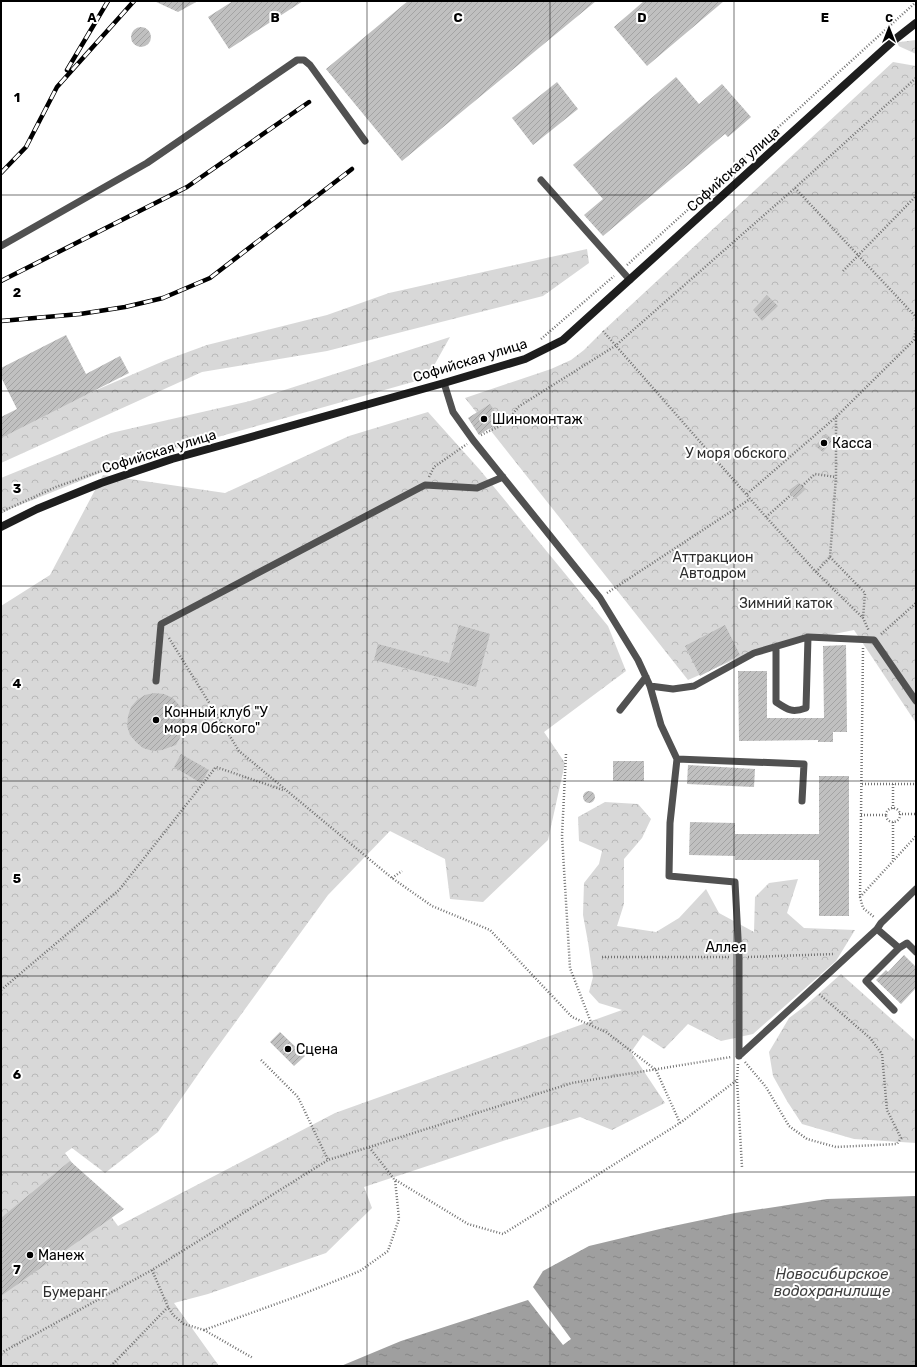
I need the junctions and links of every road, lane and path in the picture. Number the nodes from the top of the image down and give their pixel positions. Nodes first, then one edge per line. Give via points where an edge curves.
1 (916, 2) edge
2 (916, 23) edge
3 (916, 78) edge
4 (364, 141) dead end
5 (541, 180) dead end
6 (795, 188) junction
7 (916, 196) edge
8 (1, 246) edge
9 (859, 255) junction
10 (621, 270) junction
11 (843, 271) dead end
12 (630, 280) junction
13 (916, 317) edge
14 (916, 328) edge
15 (603, 331) dead end
16 (539, 340) dead end
17 (615, 346) junction
18 (444, 383) junction
19 (836, 417) junction
20 (196, 440) dead end
21 (473, 440) junction
22 (503, 477) junction
23 (836, 477) junction
24 (425, 485) junction
25 (802, 486) dead end
26 (747, 494) junction
27 (791, 495) dead end
28 (750, 499) junction
29 (1, 512) edge
30 (766, 517) junction
31 (1, 527) edge
32 (830, 557) junction
33 (816, 572) junction
34 (600, 598) junction
35 (916, 603) edge
36 (863, 618) junction
37 (161, 624) junction
38 (808, 637) junction
39 (863, 639) junction
40 (874, 640) junction
41 (776, 647) junction
42 (646, 677) junction
43 (156, 681) dead end
44 (650, 686) junction
45 (916, 700) edge
46 (620, 710) dead end
47 (566, 754) dead end
48 (677, 759) junction
49 (862, 784) junction
50 (893, 784) junction
51 (916, 784) edge
52 (286, 791) junction
53 (802, 801) dead end
54 (893, 809) junction
55 (899, 814) junction
56 (916, 814) edge
57 (861, 815) junction
58 (886, 815) junction
59 (893, 822) junction
60 (916, 836) edge
61 (893, 861) junction
62 (402, 871) dead end
63 (392, 878) junction
64 (916, 889) edge
65 (860, 897) junction
66 (879, 926) junction
67 (899, 948) junction
68 (916, 952) edge
69 (850, 954) junction
70 (602, 957) dead end
71 (739, 957) junction
72 (813, 988) junction
73 (1, 990) edge
74 (894, 1010) dead end
75 (592, 1026) junction
76 (739, 1056) junction
77 (261, 1060) dead end
78 (656, 1070) junction
79 (737, 1080) junction
80 (680, 1123) junction
81 (368, 1147) junction
82 (328, 1160) junction
83 (742, 1167) dead end
84 (394, 1179) junction
85 (152, 1270) junction
86 (168, 1307) junction
87 (204, 1330) junction
88 (1, 1353) edge
89 (253, 1358) dead end
90 (111, 1366) edge

1 - 10 path
2 - 12 main road, Софийская улица
3 - 6 path
4 - 8 lane via 310,65 304,60 297,60 147,163
5 - 10 lane
6 - 9 path
6 - 17 path
7 - 9 path
9 - 11 path
9 - 13 path
10 - 12 lane
10 - 16 path
12 - 18 main road, Софийская улица via 563,340 525,359
14 - 19 path via 914,340
15 - 17 path
17 - 21 path via 518,407 506,423
17 - 26 path
18 - 21 lane via 453,412
18 - 31 main road, Софийская улица via 172,459 101,483
19 - 23 path
19 - 26 path
20 - 29 path via 56,486
21 - 22 lane
21 - 24 path via 434,467
22 - 24 lane via 477,488
22 - 34 lane
23 - 25 path via 815,474
23 - 32 path
24 - 37 lane
26 - 28 path
27 - 30 path
28 - 30 path
28 - 34 path
30 - 33 path
32 - 33 path
32 - 36 path via 865,593
33 - 36 path
34 - 42 lane
35 - 40 path
36 - 40 path
37 - 43 lane
37 - 52 path via 238,751
38 - 39 lane
38 - 41 lane
38 - 41 lane via 806,708 797,711 789,710 776,702
39 - 40 lane
39 - 49 path
40 - 45 lane
41 - 44 lane via 754,653 694,686 673,689
42 - 44 lane
42 - 46 lane
44 - 48 lane via 661,725
47 - 75 path via 562,836 570,968
48 - 53 lane via 804,764
48 - 71 lane via 670,823 669,876 735,882
49 - 50 path
49 - 57 path
50 - 51 path
50 - 54 path
52 - 63 path
52 - 73 path via 216,768 119,890
54 - 55 path
54 - 58 path
55 - 56 path
55 - 59 path
57 - 58 path
57 - 65 path
58 - 59 path via 887,819
59 - 61 path
60 - 61 path
61 - 65 path
62 - 63 path
63 - 75 path via 432,906 490,930 572,1017
64 - 66 lane
65 - 66 path via 863,908
66 - 67 lane
66 - 69 lane
67 - 68 lane via 908,943
67 - 74 lane via 866,981
69 - 71 path, Аллея
69 - 72 lane
70 - 71 path, Аллея
71 - 76 lane
72 - 76 lane
72 - 76 path via 870,1038 882,1054 887,1110 901,1138 897,1144 836,1147 807,1140 789,1126 766,1087
75 - 78 path via 606,1032
76 - 78 path
76 - 79 path
77 - 82 path via 298,1097
78 - 80 path
78 - 81 path via 572,1083
79 - 80 path
79 - 83 path
80 - 84 path via 503,1234 468,1224
81 - 82 path
81 - 84 path
82 - 85 path
84 - 87 path via 399,1219 388,1251 360,1271
85 - 86 path
85 - 88 path
86 - 87 path via 184,1324
86 - 90 path
87 - 89 path

